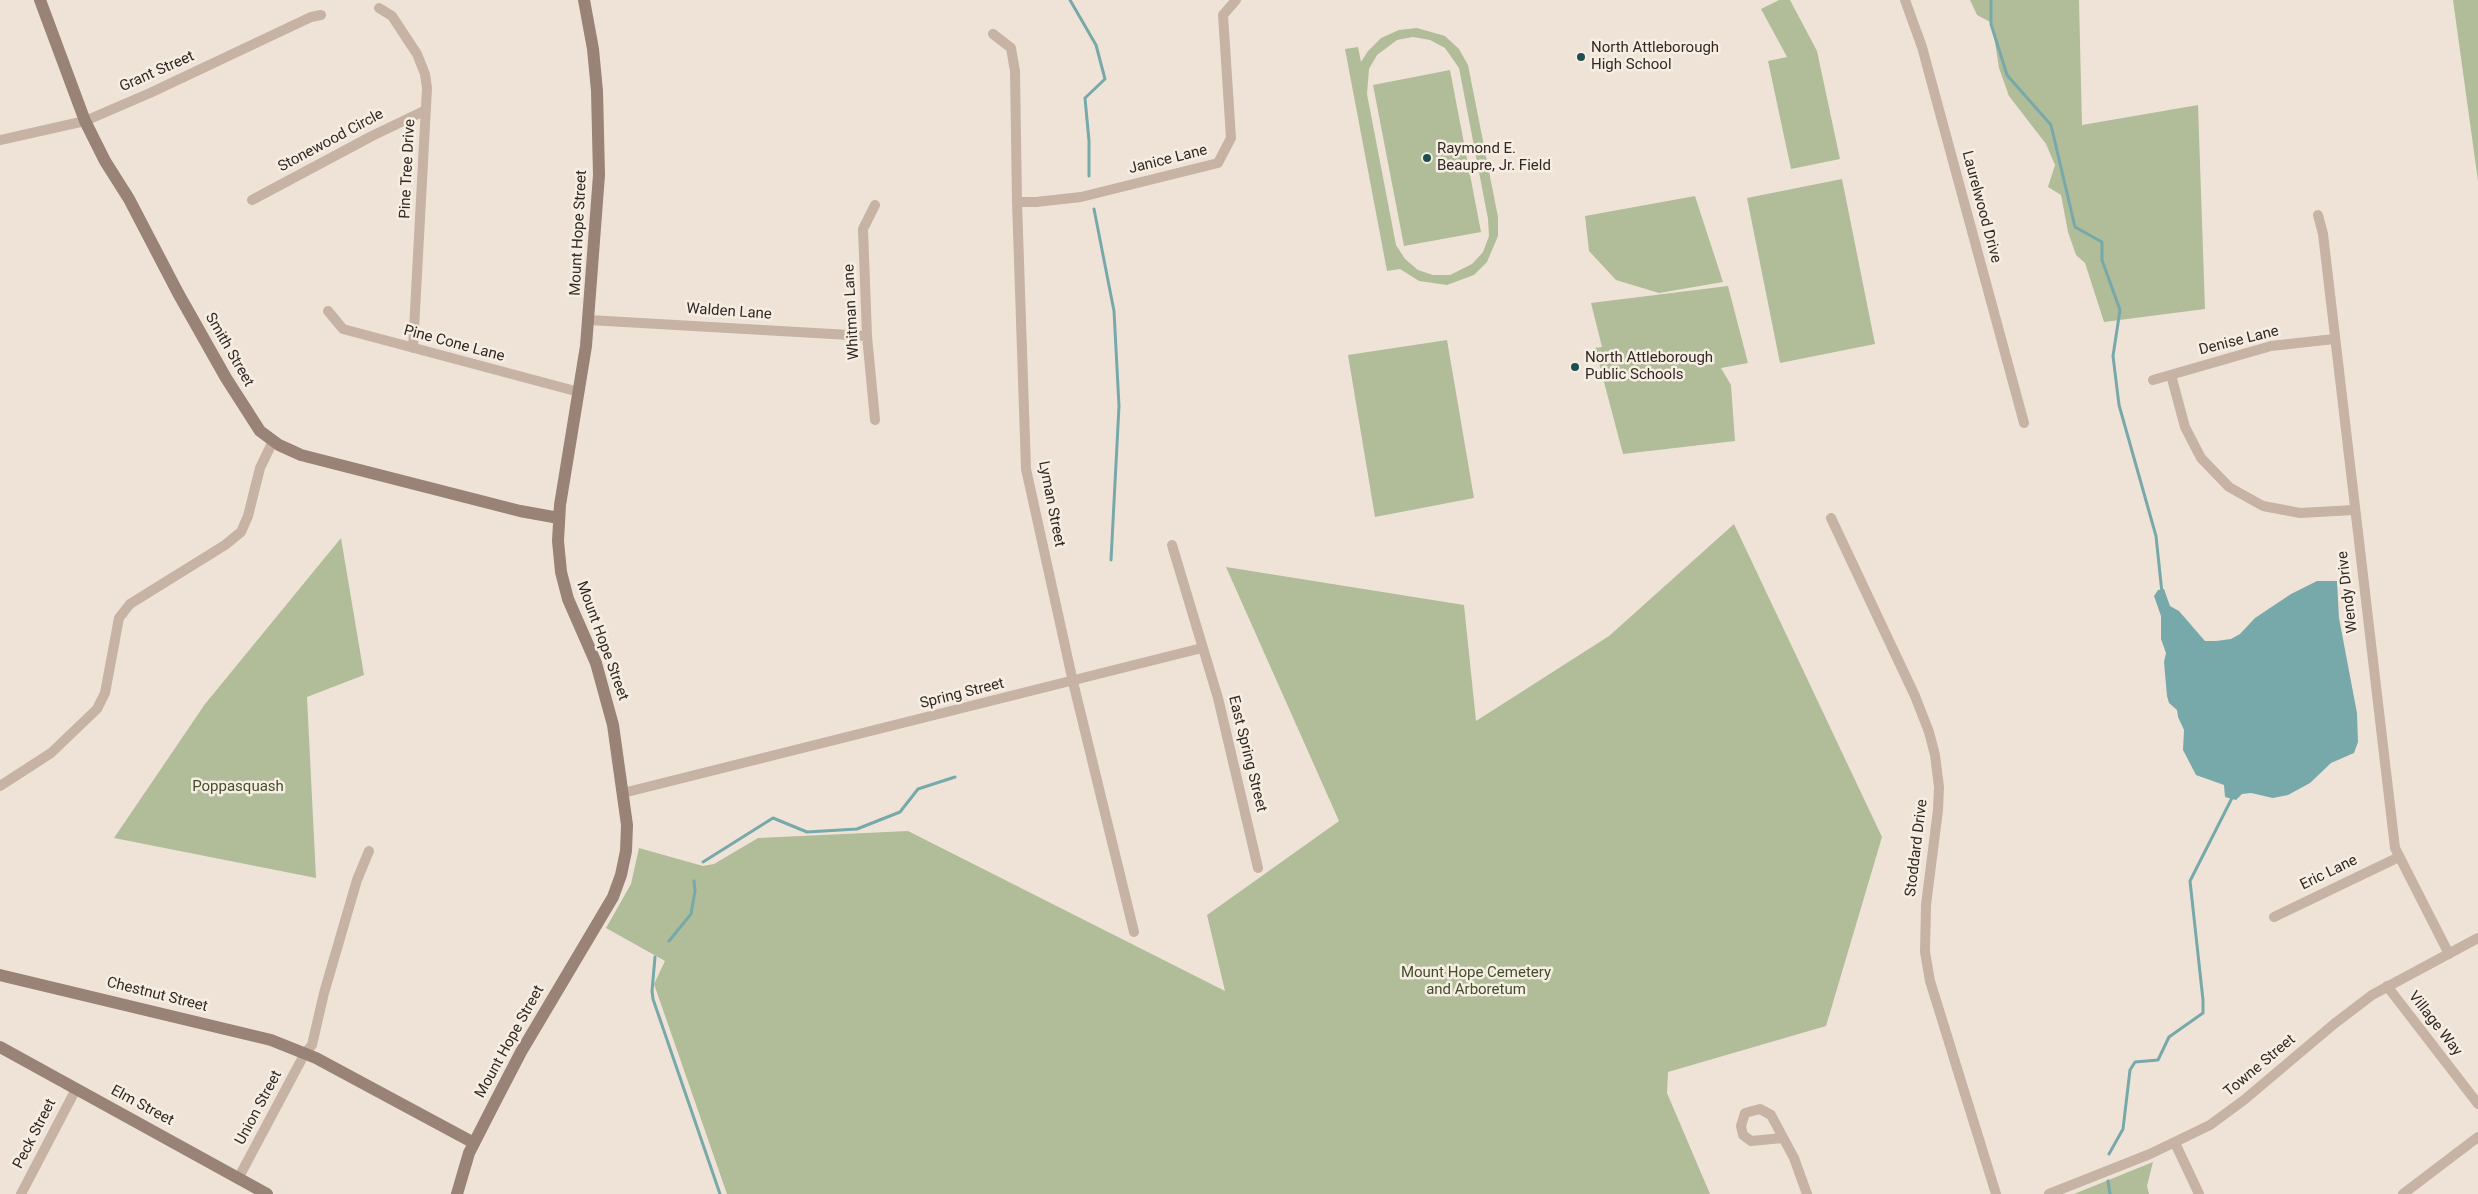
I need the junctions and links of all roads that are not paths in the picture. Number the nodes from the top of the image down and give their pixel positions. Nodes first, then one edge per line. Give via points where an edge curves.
1 (40, 0) edge
2 (584, 0) edge
3 (1236, 0) edge
4 (1906, 0) edge
5 (379, 8) dead end
6 (321, 15) dead end
7 (993, 34) dead end
8 (426, 110) junction
9 (85, 121) junction
10 (0, 140) edge
11 (252, 200) dead end
12 (1017, 202) junction
13 (875, 205) dead end
14 (2318, 215) dead end
15 (328, 311) dead end
16 (589, 320) junction
17 (867, 336) junction
18 (2334, 339) junction
19 (414, 348) junction
20 (2171, 375) junction
21 (2153, 380) dead end
22 (579, 392) junction
23 (875, 420) dead end
24 (2024, 423) dead end
25 (273, 441) junction
26 (2354, 510) junction
27 (559, 518) junction
28 (1831, 518) dead end
29 (1172, 545) dead end
30 (1202, 648) junction
31 (1074, 682) junction
32 (0, 786) edge
33 (624, 793) junction
34 (369, 850) dead end
35 (2399, 857) junction
36 (1258, 868) dead end
37 (2274, 917) dead end
38 (1134, 932) dead end
39 (2478, 938) edge
40 (2449, 954) junction
41 (0, 974) edge
42 (2387, 986) junction
43 (0, 1047) edge
44 (305, 1053) junction
45 (76, 1088) junction
46 (2478, 1104) edge
47 (2478, 1137) edge
48 (1783, 1138) dead end
49 (474, 1143) junction
50 (2175, 1143) junction
51 (238, 1177) junction
52 (21, 1194) edge
53 (267, 1194) edge
54 (457, 1194) edge
55 (1807, 1194) edge
56 (1996, 1194) edge
57 (2049, 1194) edge
58 (2199, 1194) edge
59 (2405, 1194) edge

1 - 9 street, Smith Street
2 - 16 street, Mount Hope Street via 593,49 599,127
3 - 12 street, Janice Lane via 1223,15 1231,138 1218,163 1081,197
4 - 24 street, Laurelwood Drive via 1921,41
5 - 8 street, Pine Tree Drive via 392,16 417,54 425,74
6 - 9 street, Grant Street
7 - 12 street, Lyman Street via 1011,48 1015,71
8 - 11 street, Stonewood Circle
8 - 19 street, Pine Tree Drive
9 - 10 street, Grant Street
9 - 25 street, Smith Street via 226,378 260,431
12 - 31 street, Lyman Street via 1026,468
13 - 17 street, Whitman Lane via 862,229
14 - 18 street, Wendy Drive via 2323,234
15 - 19 street, Pine Cone Lane via 343,329
16 - 17 street, Walden Lane
16 - 22 street, Mount Hope Street
17 - 23 street, Whitman Lane
18 - 20 street, Denise Lane via 2271,346
18 - 26 street, Wendy Drive
19 - 22 street, Pine Cone Lane
20 - 21 street, Denise Lane
20 - 26 street via 2184,427 2201,458 2229,487 2263,506 2300,513
22 - 27 street, Mount Hope Street
25 - 27 street, Smith Street via 301,455
25 - 32 street via 260,468 241,532 226,545 130,604 119,618 104,693 97,709 50,753
26 - 35 street, Wendy Drive via 2390,823
27 - 33 street, Mount Hope Street via 561,572 568,599 606,694
28 - 56 street, Stoddard Drive via 1930,732 1939,787 1926,905 1925,952 1930,981
29 - 30 street
30 - 31 street, Spring Street
30 - 36 street, East Spring Street via 1218,698
31 - 33 street, Spring Street
31 - 38 street, Lyman Street
33 - 49 street, Mount Hope Street via 626,851 622,875 613,897 521,1052
34 - 44 street via 357,880 312,1045
35 - 37 street, Eric Lane
35 - 40 street, Wendy Drive
39 - 40 street, Towne Street
40 - 42 street, Towne Street
41 - 44 street, Chestnut Street via 262,1038
42 - 46 street, Village Way
42 - 50 street, Towne Street via 2334,1024 2244,1100 2210,1125
43 - 45 street, Elm Street
44 - 49 street, Chestnut Street
44 - 51 street, Union Street
45 - 51 street, Elm Street
45 - 52 street, Peck Street
47 - 59 street
48 - 55 street
49 - 54 street, Mount Hope Street
50 - 57 street, Towne Street
50 - 58 street
51 - 53 street, Elm Street

